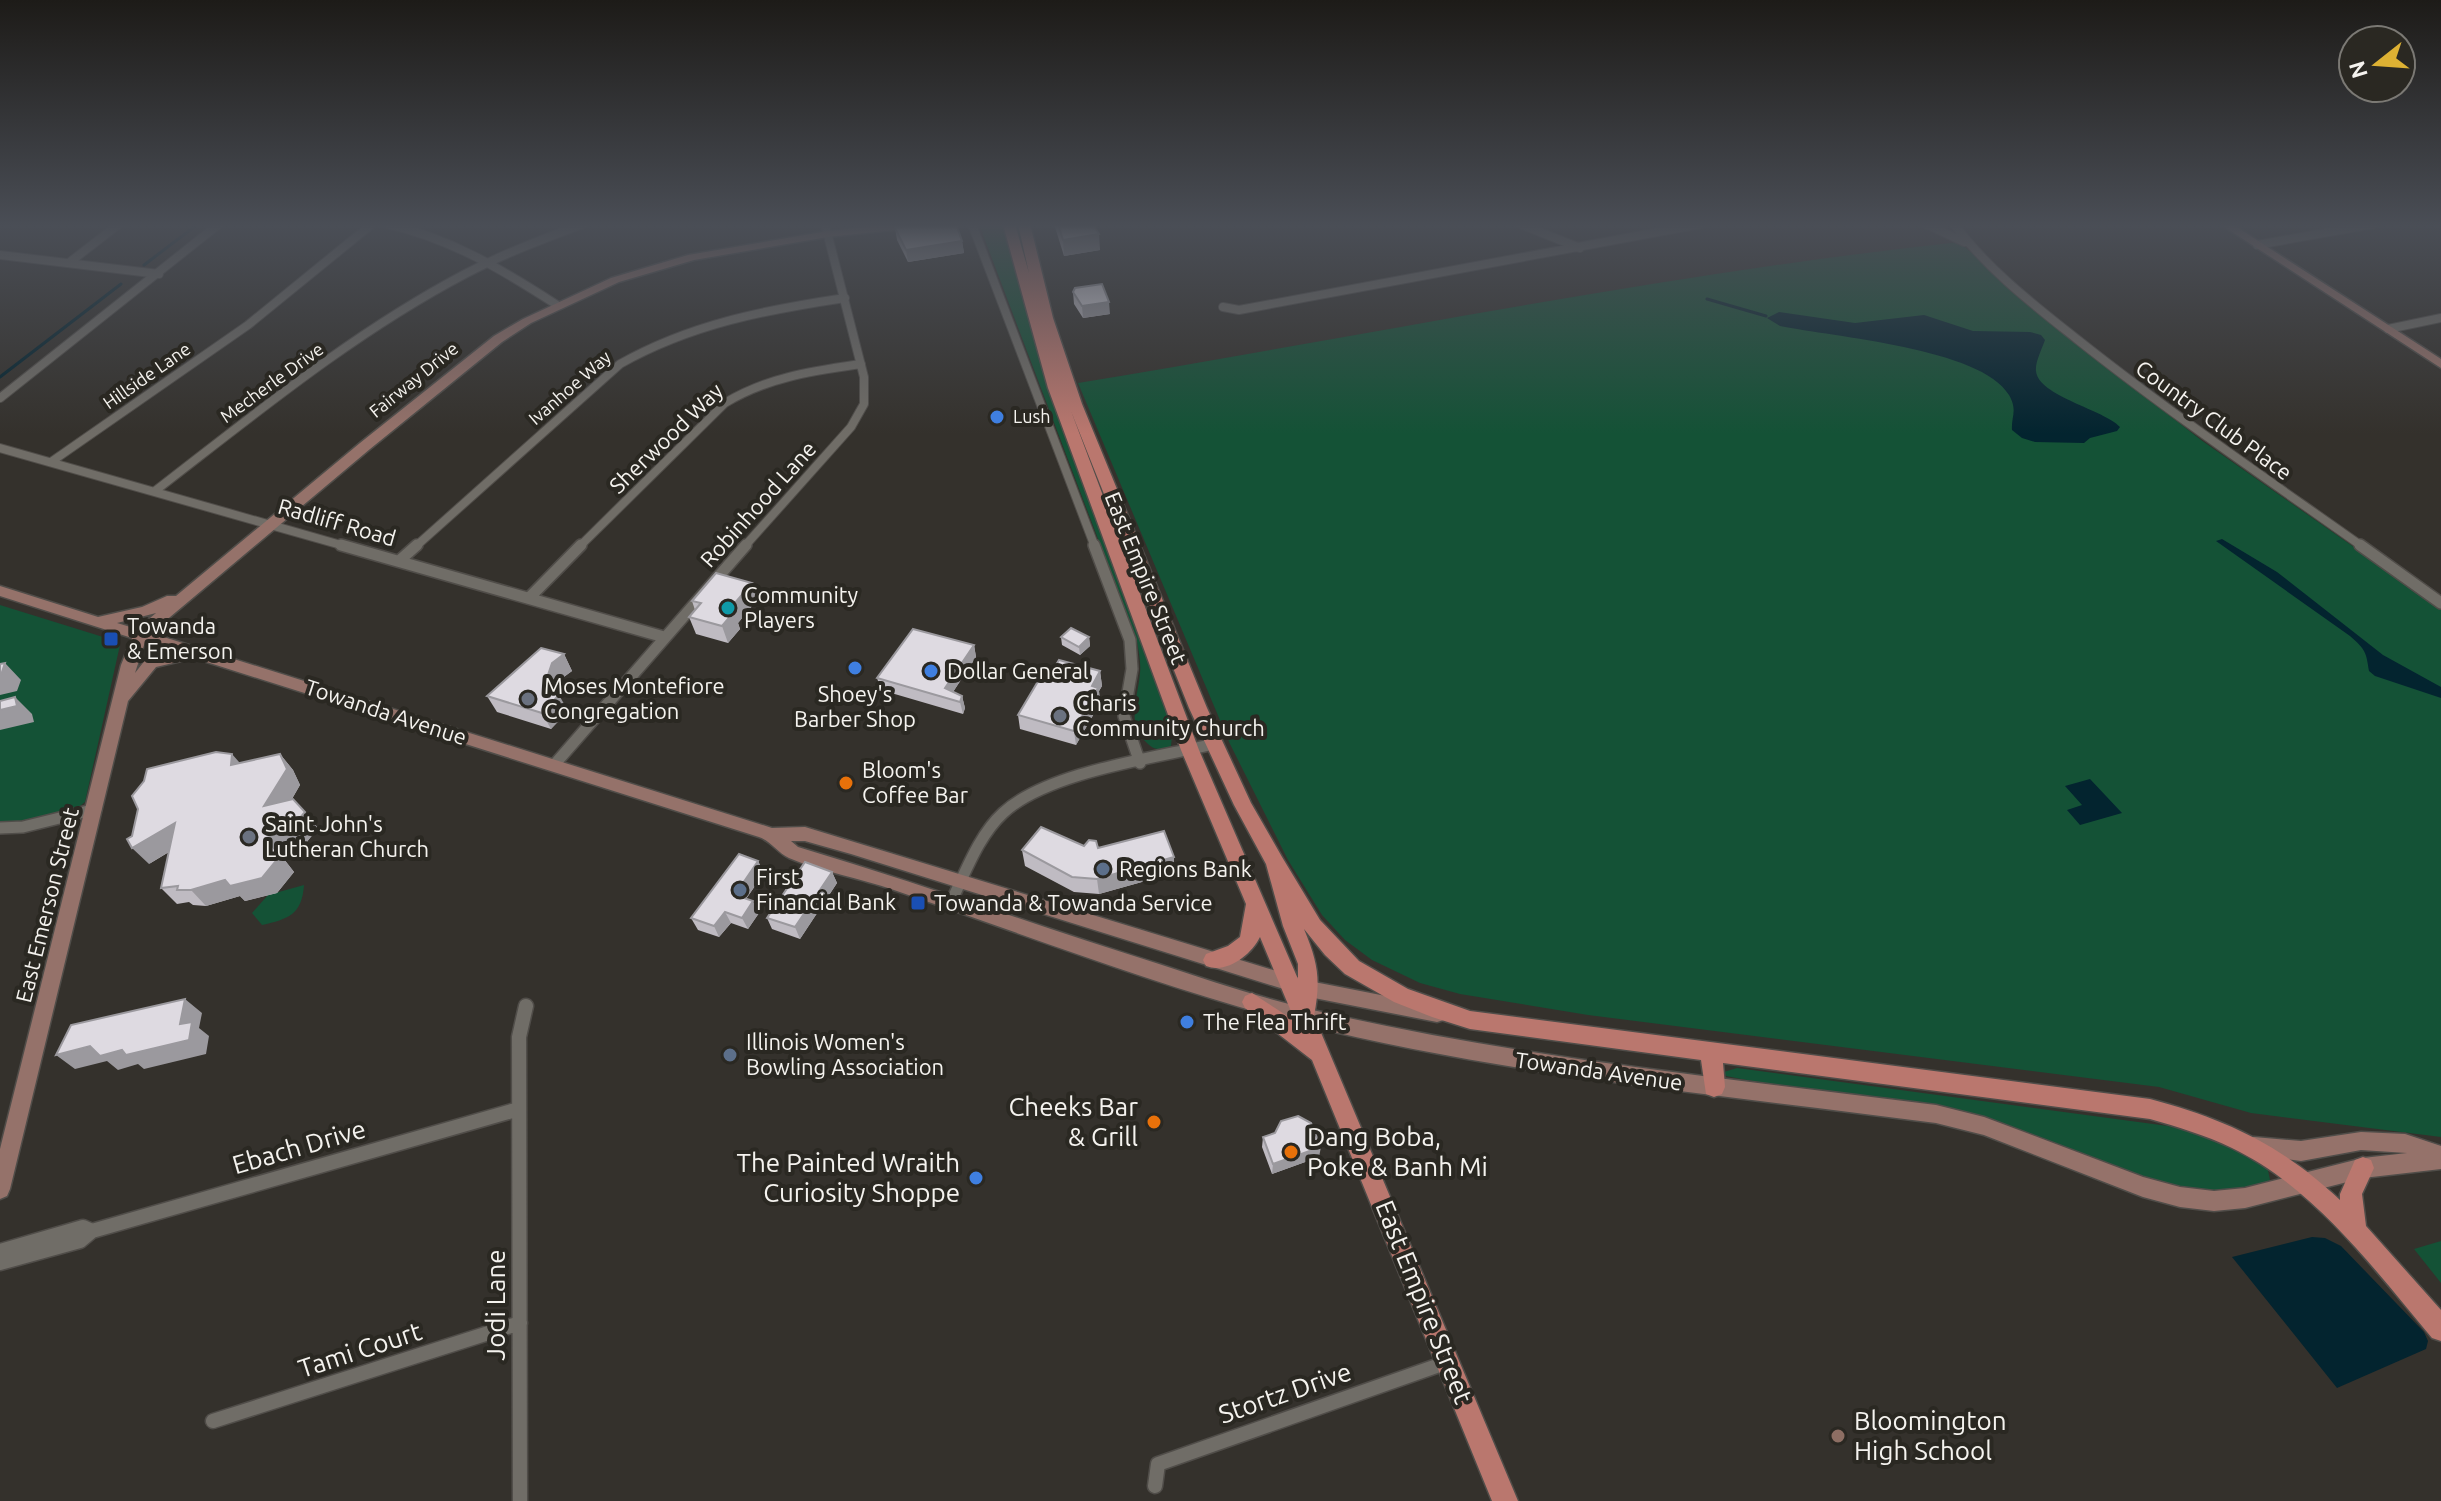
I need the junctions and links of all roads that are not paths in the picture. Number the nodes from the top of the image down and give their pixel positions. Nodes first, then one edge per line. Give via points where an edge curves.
1 (133, 294) edge
2 (288, 294) edge
3 (425, 294) edge
4 (539, 294) edge
5 (582, 294) edge
6 (844, 294) edge
7 (1000, 294) edge
8 (1029, 294) edge
9 (1040, 294) edge
10 (1328, 294) edge
11 (2025, 294) edge
12 (2333, 294) edge
13 (845, 298) junction
14 (557, 305) junction
15 (1223, 307) dead end
16 (2441, 318) edge
17 (2388, 329) junction
18 (861, 364) junction
19 (2441, 364) edge
20 (0, 398) edge
21 (0, 448) edge
22 (51, 462) junction
23 (155, 491) junction
24 (270, 524) junction
25 (399, 561) junction
26 (0, 591) edge
27 (192, 591) junction
28 (529, 598) junction
29 (2441, 603) edge
30 (100, 620) junction
31 (141, 634) junction
32 (664, 637) junction
33 (196, 652) junction
34 (120, 704) junction
35 (1214, 744) junction
36 (1190, 750) junction
37 (1140, 763) junction
38 (554, 765) junction
39 (96, 809) junction
40 (0, 828) edge
41 (772, 835) junction
42 (1275, 863) junction
43 (962, 882) junction
44 (1256, 902) junction
45 (950, 904) junction
46 (1213, 960) junction
47 (1300, 986) junction
48 (1252, 1002) junction
49 (526, 1006) dead end
50 (1304, 1016) junction
51 (1470, 1020) junction
52 (1711, 1052) junction
53 (1323, 1060) junction
54 (1714, 1087) junction
55 (519, 1109) junction
56 (2254, 1146) junction
57 (2441, 1158) edge
58 (2363, 1168) junction
59 (2305, 1182) junction
60 (0, 1189) edge
61 (2355, 1230) junction
62 (92, 1231) junction
63 (0, 1251) edge
64 (0, 1263) edge
65 (520, 1323) junction
66 (2441, 1329) edge
67 (1448, 1362) junction
68 (213, 1421) dead end
69 (1155, 1486) dead end
70 (520, 1501) edge
71 (1505, 1501) edge

1 - 20 street
2 - 22 street, Hillside Lane
3 - 23 street, Mecherle Drive
4 - 14 street
5 - 14 main road, Fairway Drive
6 - 13 street, Robinhood Lane
7 - 37 street via 1130,640 1132,669 1124,716
8 - 36 main road, East Empire Street via 1055,388
9 - 35 main road, East Empire Street via 1066,380
10 - 15 street via 1239,310
11 - 29 street, Country Club Place via 2172,414
12 - 17 main road
13 - 18 street, Robinhood Lane
13 - 25 street, Ivanhoe Way via 711,321 650,345 620,364
14 - 24 main road, Fairway Drive via 498,339
16 - 17 street
17 - 19 main road
18 - 28 street, Sherwood Way via 760,383 735,395
18 - 32 street, Robinhood Lane via 866,396 853,423
21 - 22 street, Radliff Road
22 - 23 street, Radliff Road
23 - 24 street, Radliff Road
24 - 25 street, Radliff Road
24 - 27 main road, Fairway Drive
25 - 28 street, Radliff Road
26 - 30 main road, Towanda Avenue
27 - 30 main road via 145,612
27 - 31 main road, Fairway Drive
28 - 32 street, Radliff Road
30 - 31 main road, Towanda Avenue
31 - 33 main road, Towanda Avenue
31 - 34 main road, East Emerson Street
32 - 38 street, Robinhood Lane
33 - 34 main road via 151,663
33 - 38 main road, Towanda Avenue
34 - 39 main road, East Emerson Street
35 - 36 street
35 - 42 main road, East Empire Street
36 - 37 street
36 - 44 main road, East Empire Street
37 - 43 street via 1023,797 1002,814
38 - 41 main road, Towanda Avenue
39 - 40 street
39 - 60 main road, East Emerson Street
41 - 43 main road, Towanda Avenue via 805,834
41 - 45 main road, Towanda Avenue via 792,852
42 - 47 main road, East Empire Street via 1308,964
42 - 51 main road via 1316,931 1370,983
43 - 45 street
43 - 46 main road, Towanda Avenue
44 - 46 main road via 1251,938 1238,953
44 - 47 main road, East Empire Street
45 - 48 main road, Towanda Avenue
46 - 47 main road, Towanda Avenue
47 - 50 main road, East Empire Street
47 - 51 main road, Towanda Avenue
48 - 50 main road, Towanda Avenue
48 - 53 main road
49 - 55 street, Jodi Lane via 519,1037
50 - 53 main road, East Empire Street
50 - 54 main road, Towanda Avenue via 1506,1058
51 - 52 main road, Towanda Avenue
52 - 54 main road
52 - 56 main road, Towanda Avenue via 2150,1109 2188,1116
53 - 67 main road, East Empire Street
54 - 59 main road, Towanda Avenue via 1936,1114 1984,1126 2180,1197 2245,1198
55 - 62 street, Ebach Drive
55 - 65 street, Jodi Lane
56 - 57 main road, Towanda Avenue via 2301,1151 2361,1141 2405,1143
56 - 59 main road
57 - 58 main road, Towanda Avenue
58 - 59 main road, Towanda Avenue
58 - 61 main road via 2351,1194
59 - 61 main road
61 - 66 main road
62 - 63 street, Ebach Drive via 83,1227
62 - 64 street, Ebach Drive via 80,1241
65 - 68 street, Tami Court
65 - 70 street, Jodi Lane
67 - 69 street, Stortz Drive via 1158,1464
67 - 71 main road, East Empire Street

